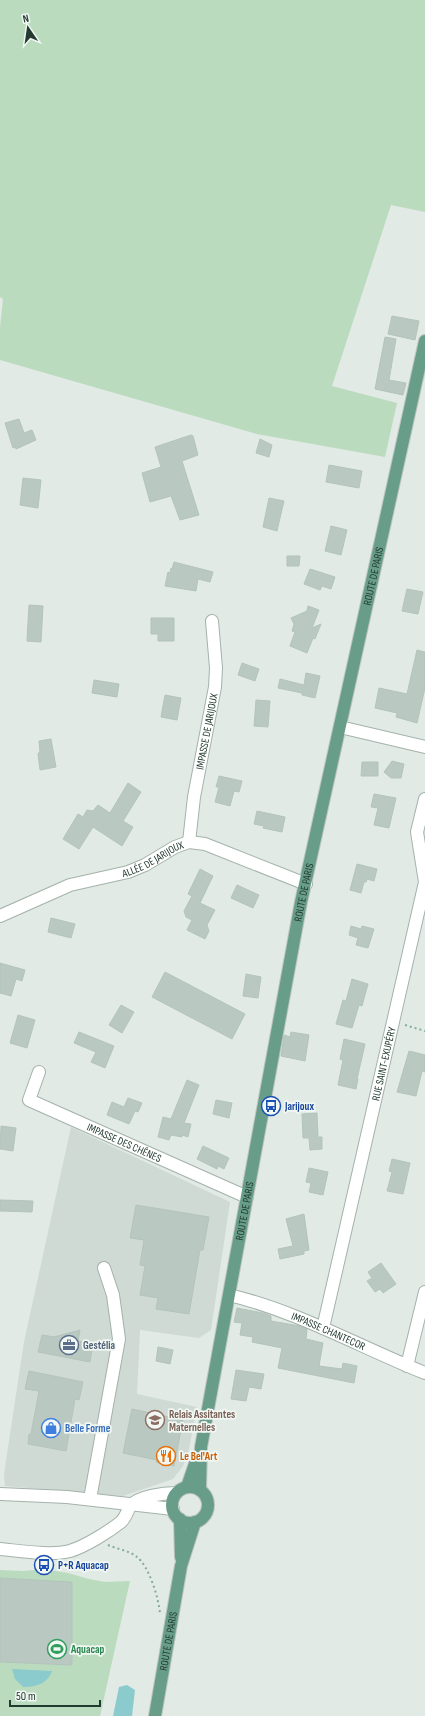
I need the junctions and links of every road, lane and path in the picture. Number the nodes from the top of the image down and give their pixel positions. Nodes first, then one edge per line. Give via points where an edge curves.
1 (425, 341) edge
2 (212, 621) dead end
3 (340, 727) junction
4 (425, 747) edge
5 (425, 799) edge
6 (189, 842) junction
7 (306, 884) junction
8 (0, 916) edge
9 (393, 1022) junction
10 (425, 1031) edge
11 (39, 1072) dead end
12 (247, 1197) junction
13 (104, 1268) dead end
14 (425, 1292) edge
15 (228, 1295) junction
16 (322, 1328) junction
17 (407, 1366) junction
18 (425, 1373) edge
19 (201, 1447) junction
20 (182, 1490) junction
21 (200, 1490) junction
22 (0, 1494) edge
23 (90, 1499) junction
24 (131, 1505) junction
25 (176, 1514) junction
26 (195, 1522) junction
27 (97, 1538) junction
28 (0, 1549) edge
29 (181, 1566) junction
30 (160, 1619) dead end
31 (155, 1716) edge

1 - 3 main road, ROUTE DE PARIS
2 - 6 street, IMPASSE DE JARIJOUX via 215,686 194,797
3 - 4 street
3 - 7 main road, ROUTE DE PARIS
5 - 9 street, RUE SAINT-EXUPÉRY via 417,832 425,882
6 - 7 street, ALLÉE DE JARIJOUX via 205,844
6 - 8 street, ALLÉE DE JARIJOUX via 128,872 70,885
7 - 12 main road, ROUTE DE PARIS
9 - 10 path
9 - 16 street, RUE SAINT-EXUPÉRY
11 - 12 street, IMPASSE DES CHÊNES via 29,1100
12 - 15 main road, ROUTE DE PARIS
13 - 23 street via 113,1295 119,1340
14 - 17 street
15 - 16 street, IMPASSE CHANTECOR via 254,1301
15 - 19 main road, ROUTE DE PARIS
16 - 17 street, IMPASSE CHANTECOR
17 - 18 street, IMPASSE CHANTECOR
19 - 20 main road, ROUTE DE PARIS
19 - 21 main road, ROUTE DE PARIS
20 - 21 main road via 192,1487
20 - 24 street via 150,1496
20 - 25 main road via 174,1498
21 - 26 main road via 208,1505 204,1516
22 - 23 street
23 - 24 street
24 - 25 street via 153,1506
24 - 27 street via 120,1522
25 - 26 main road via 189,1522
25 - 29 main road, ROUTE DE PARIS
26 - 29 main road, ROUTE DE PARIS
27 - 28 street via 71,1551 52,1554
27 - 30 path via 137,1556 145,1566 158,1601
29 - 31 main road, ROUTE DE PARIS

